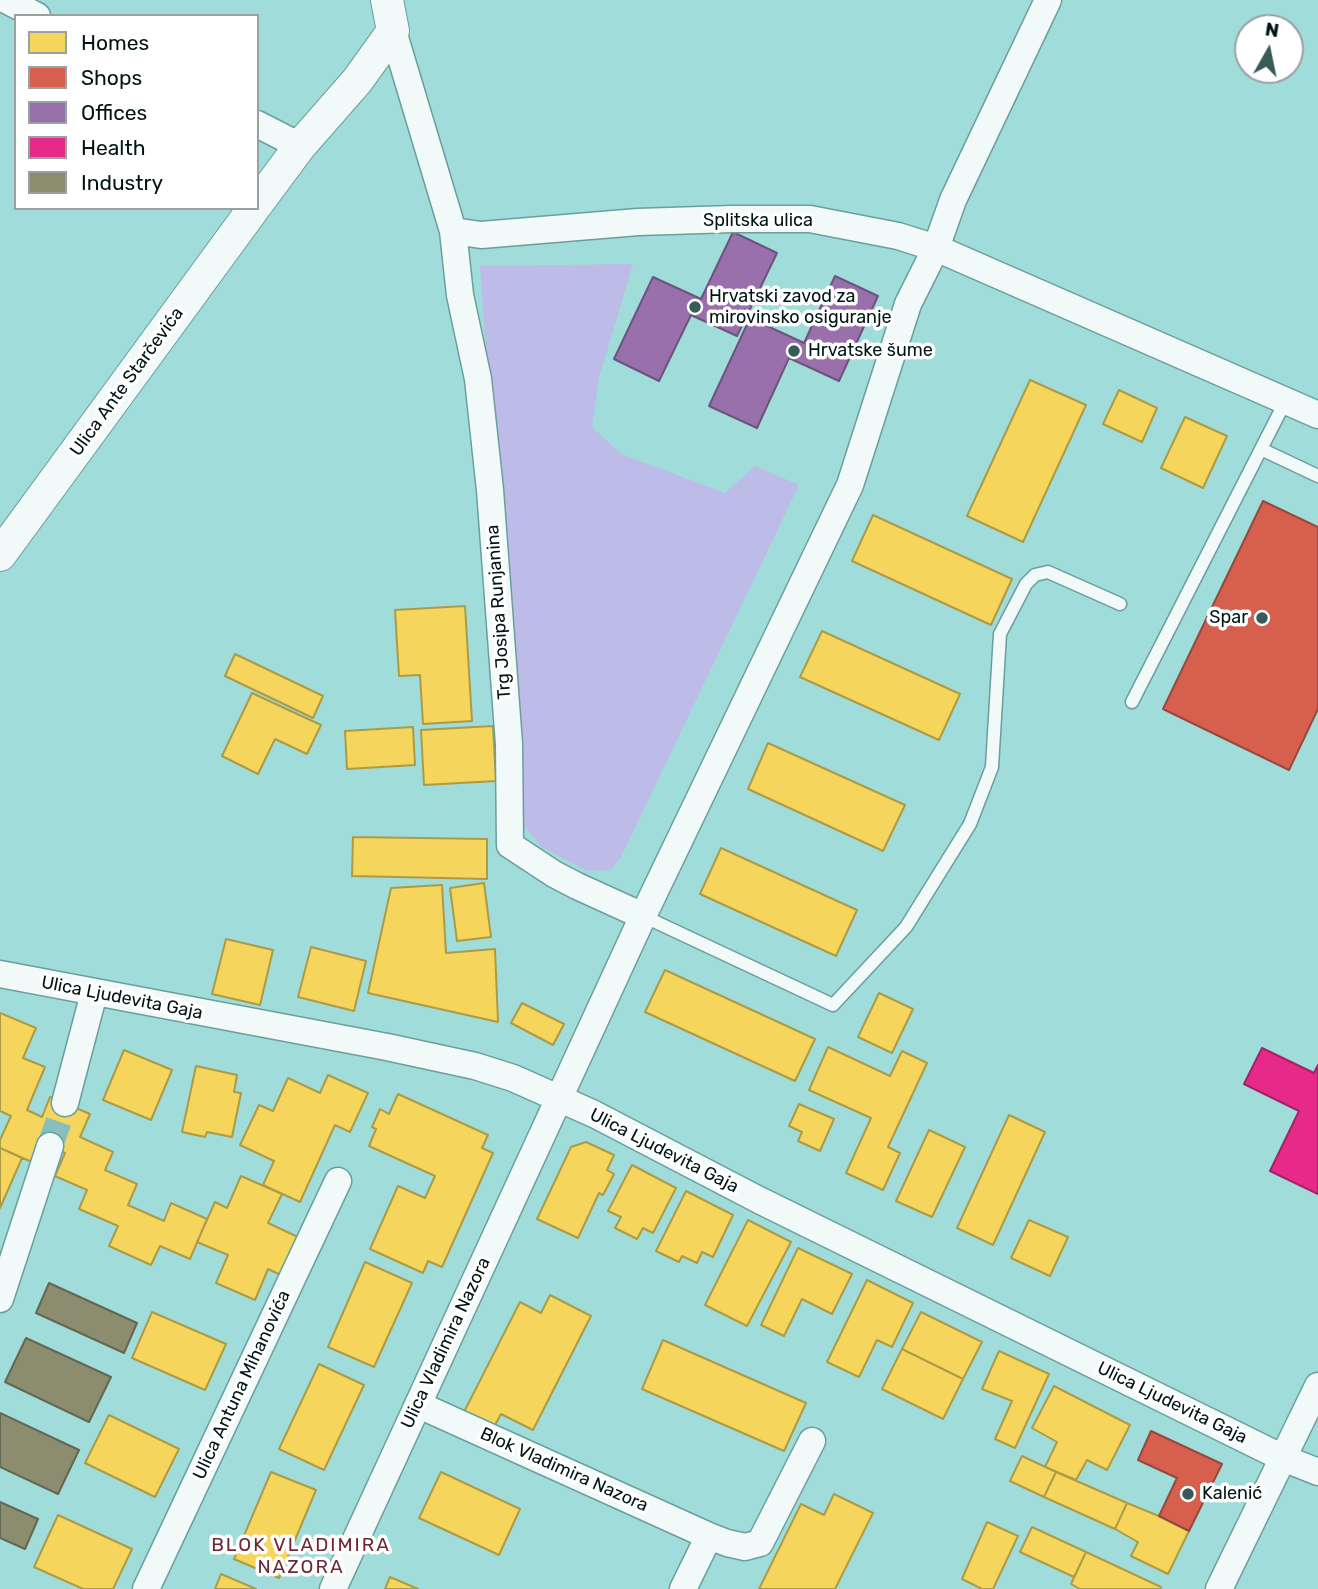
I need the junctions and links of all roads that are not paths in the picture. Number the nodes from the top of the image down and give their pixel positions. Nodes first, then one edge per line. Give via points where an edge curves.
1 (6, 0) edge
2 (387, 0) edge
3 (1048, 0) edge
4 (33, 14) edge
5 (393, 31) junction
6 (259, 125) edge
7 (300, 146) junction
8 (259, 202) edge
9 (253, 210) edge
10 (453, 231) junction
11 (936, 248) junction
12 (1285, 402) junction
13 (1318, 415) edge
14 (1261, 449) junction
15 (1318, 476) edge
16 (0, 555) edge
17 (1119, 604) dead end
18 (1132, 702) dead end
19 (643, 916) junction
20 (0, 974) edge
21 (94, 993) junction
22 (559, 1098) junction
23 (65, 1103) tunnel mouth
24 (50, 1146) tunnel mouth
25 (338, 1181) dead end
26 (0, 1298) edge
27 (1318, 1386) edge
28 (419, 1405) junction
29 (812, 1441) dead end
30 (1283, 1458) junction
31 (1318, 1472) edge
32 (709, 1536) junction
33 (146, 1589) edge
34 (333, 1589) edge
35 (682, 1589) edge
36 (1219, 1589) edge

1 - 4 street
2 - 5 street
3 - 11 street via 953,200
5 - 7 street, Ulica Ante Starčevića
5 - 10 street
6 - 7 street
7 - 8 street, Ulica Ante Starčevića
9 - 16 street, Ulica Ante Starčevića
10 - 11 street, Splitska ulica via 481,235 638,222 810,219
10 - 19 street, Trg Josipa Runjanina via 460,295 478,379 490,491 509,744 510,845 577,887
11 - 12 street, Splitska ulica
11 - 19 street via 908,304 850,485
12 - 13 street, Splitska ulica
12 - 14 lane
14 - 15 lane
14 - 18 lane
17 - 19 lane via 1048,572 1035,575 1026,584 1000,634 992,767 970,824 906,927 833,1005
19 - 22 street
20 - 21 street, Ulica Ljudevita Gaja
21 - 22 street, Ulica Ljudevita Gaja via 475,1066
21 - 23 street
22 - 28 street, Ulica Vladimira Nazora
22 - 30 street, Ulica Ljudevita Gaja
24 - 26 street
25 - 33 street, Ulica Antuna Mihanovića
27 - 30 street
28 - 32 street, Blok Vladimira Nazora
28 - 34 street, Ulica Vladimira Nazora
29 - 32 street, Blok Vladimira Nazora via 760,1543 745,1547
30 - 31 street, Ulica Ljudevita Gaja
30 - 36 street
32 - 35 street

